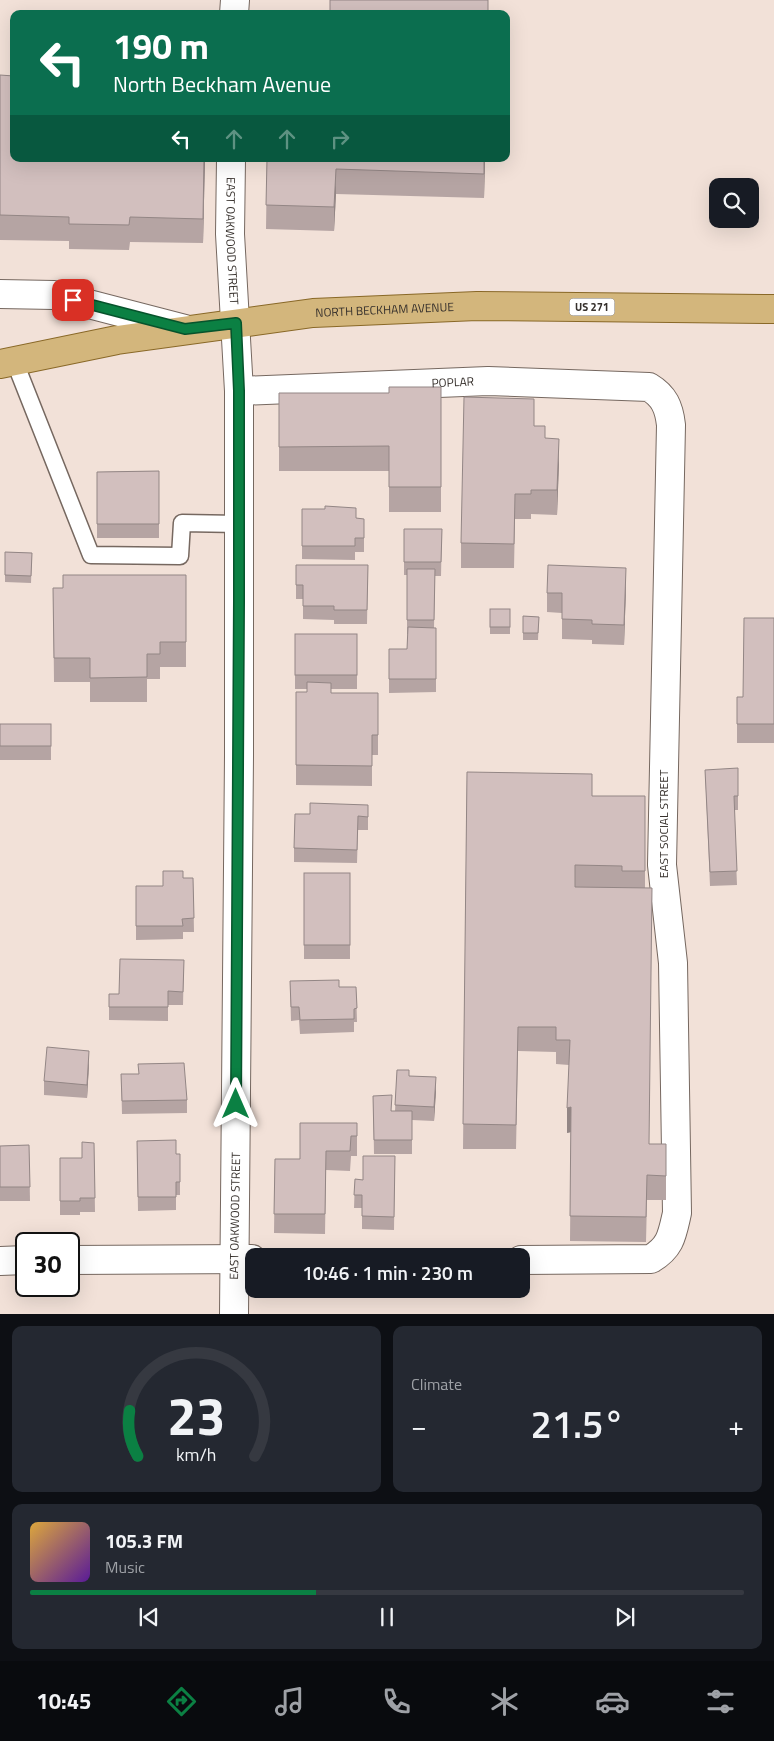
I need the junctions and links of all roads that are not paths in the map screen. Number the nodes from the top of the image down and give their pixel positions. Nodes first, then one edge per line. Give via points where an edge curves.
1 (232, 162) edge
2 (0, 294) edge
3 (774, 309) edge
4 (236, 323) junction
5 (185, 329) junction
6 (7, 362) edge
7 (239, 391) junction
8 (662, 396) joint
9 (239, 524) junction
10 (244, 1259) edge
11 (15, 1260) edge
12 (80, 1260) edge
13 (530, 1260) edge
14 (0, 1261) edge
15 (234, 1314) edge

1 - 4 street, EAST OAKWOOD STREET via 230,234
2 - 5 street via 54,295
3 - 4 main road, NORTH BECKHAM AVENUE / US 271 via 477,306 313,313
4 - 5 main road, NORTH BECKHAM AVENUE / US 271
4 - 7 street, EAST OAKWOOD STREET
5 - 6 main road, NORTH BECKHAM AVENUE / US 271
6 - 9 lane via 91,555 180,556 182,523
7 - 8 street, POPLAR via 488,382 649,387
7 - 9 street, EAST OAKWOOD STREET
8 - 13 street, EAST SOCIAL STREET via 671,425 662,865 673,963 677,1213 665,1250 651,1259
9 - 10 street, EAST OAKWOOD STREET
10 - 12 street
10 - 15 street, EAST OAKWOOD STREET
11 - 14 street

